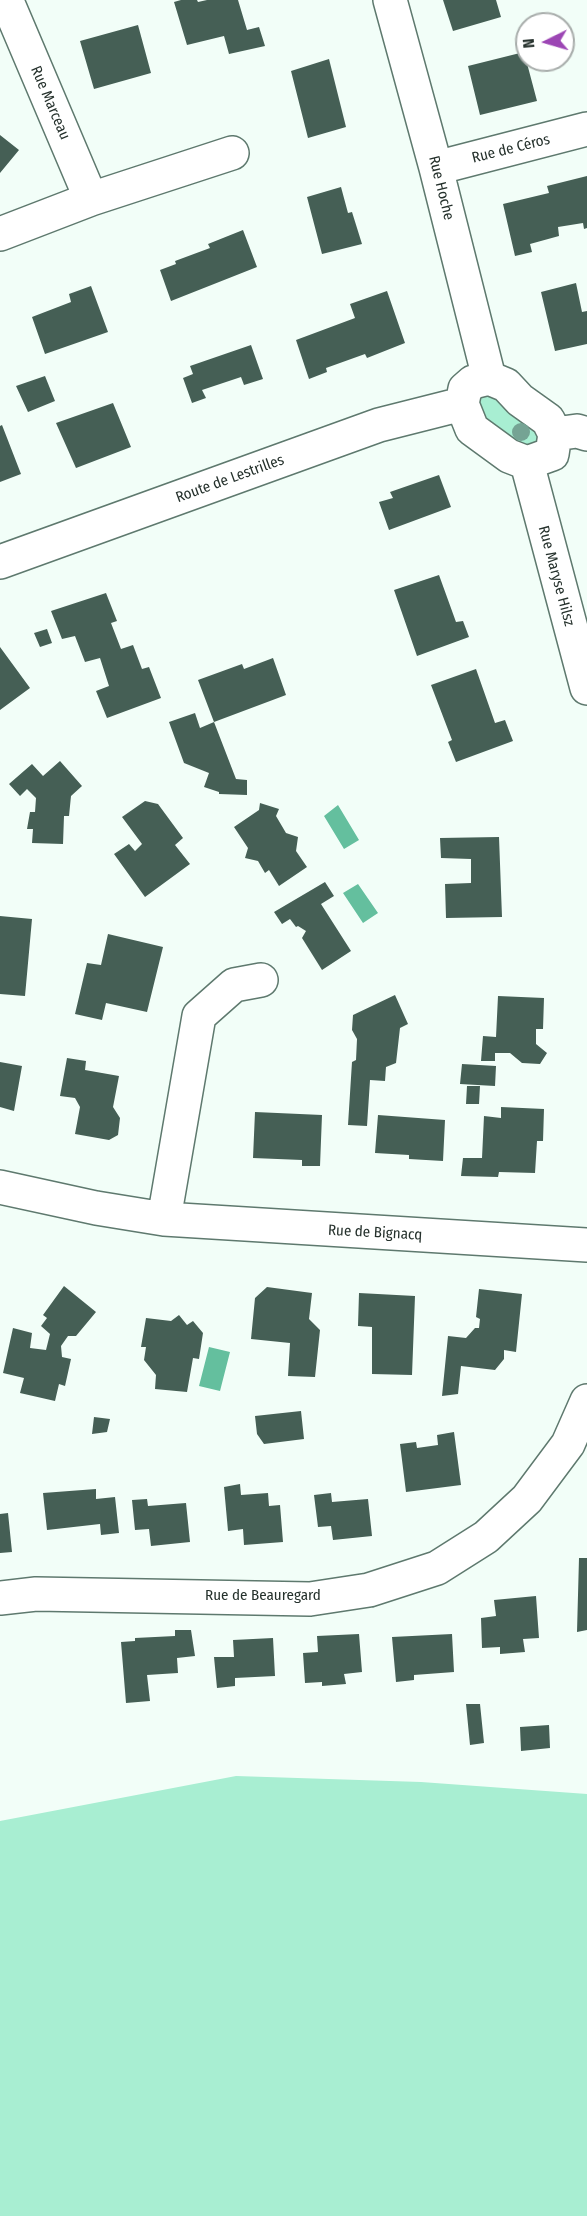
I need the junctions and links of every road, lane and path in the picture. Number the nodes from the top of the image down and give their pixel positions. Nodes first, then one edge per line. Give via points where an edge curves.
1 (390, 0) edge
2 (9, 6) edge
3 (587, 129) edge
4 (232, 153) dead end
5 (436, 168) junction
6 (91, 199) junction
7 (0, 234) edge
8 (489, 378) junction
9 (462, 404) junction
10 (555, 434) junction
11 (587, 434) edge
12 (527, 463) junction
13 (0, 562) edge
14 (587, 688) edge
15 (261, 980) dead end
16 (0, 1187) edge
17 (164, 1219) junction
18 (587, 1245) edge
19 (587, 1401) edge
20 (0, 1598) edge

1 - 5 street, Rue Hoche
2 - 6 street, Rue Marceau
3 - 5 street, Rue de Céros
4 - 6 street
5 - 8 street, Rue Hoche
6 - 7 street
8 - 9 street via 465,389
8 - 10 street via 506,385 548,420
9 - 12 street via 472,429 509,456
9 - 13 street, Route de Lestrilles via 379,425
10 - 11 street
10 - 12 street via 552,454
12 - 14 street, Rue Maryse Hilsz
15 - 17 street via 234,985 199,1016
16 - 17 street, Rue de Bignacq
17 - 18 street, Rue de Bignacq
19 - 20 street, Rue de Beauregard via 568,1444 527,1499 486,1537 437,1568 369,1590 310,1599 36,1594

